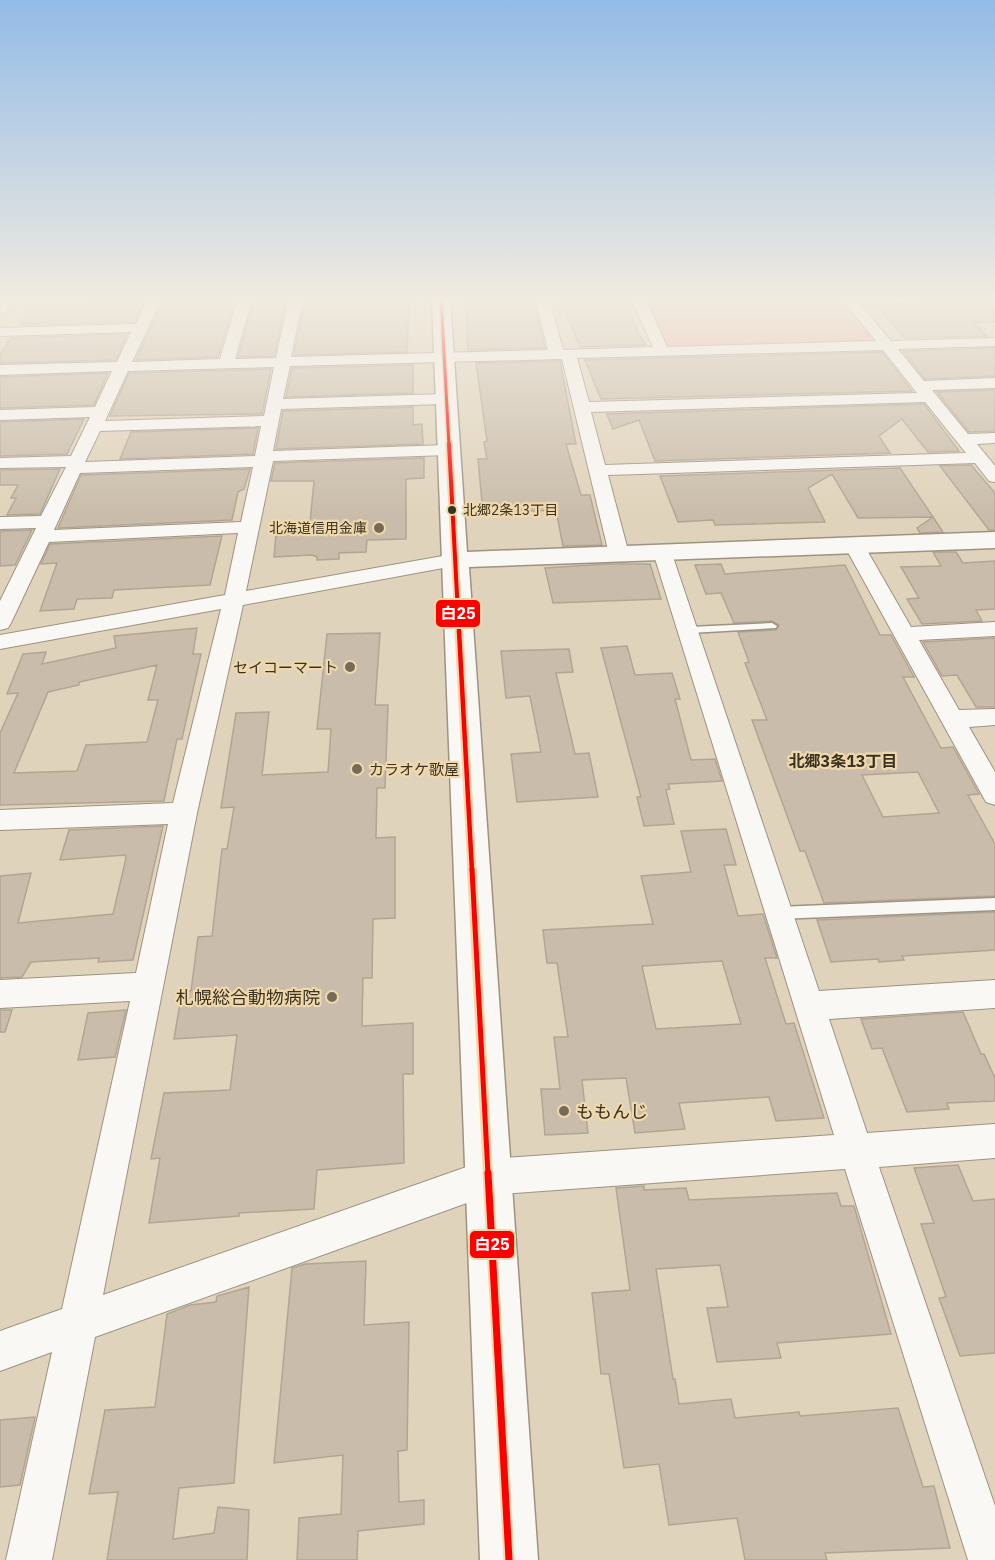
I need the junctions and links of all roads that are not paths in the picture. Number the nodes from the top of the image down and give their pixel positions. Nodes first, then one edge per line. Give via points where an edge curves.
1 (121, 371) edge
2 (281, 371) edge
3 (443, 371) edge
4 (569, 371) edge
5 (907, 371) edge
6 (995, 383) edge
7 (925, 392) junction
8 (444, 399) junction
9 (584, 407) junction
10 (273, 412) junction
11 (0, 415) edge
12 (98, 419) junction
13 (995, 438) edge
14 (963, 439) junction
15 (448, 450) junction
16 (264, 458) junction
17 (979, 458) junction
18 (0, 463) edge
19 (75, 464) junction
20 (600, 470) junction
21 (995, 477) edge
22 (0, 523) edge
23 (249, 527) junction
24 (45, 529) junction
25 (995, 540) edge
26 (854, 545) junction
27 (663, 552) junction
28 (619, 554) junction
29 (454, 560) junction
30 (234, 600) junction
31 (0, 623) edge
32 (772, 626) dead end
33 (995, 628) edge
34 (690, 630) junction
35 (905, 634) junction
36 (0, 642) edge
37 (995, 717) edge
38 (953, 719) junction
39 (995, 795) edge
40 (184, 813) junction
41 (0, 820) edge
42 (995, 904) edge
43 (778, 913) junction
44 (149, 986) junction
45 (0, 994) edge
46 (995, 994) edge
47 (808, 1006) junction
48 (995, 1141) edge
49 (856, 1152) junction
50 (489, 1177) junction
51 (80, 1323) junction
52 (0, 1351) edge
53 (29, 1560) edge
54 (509, 1560) edge
55 (991, 1560) edge

1 - 12 street
2 - 10 street
3 - 8 main road
4 - 9 street
5 - 7 street
6 - 7 street
7 - 9 street
7 - 14 street
8 - 10 street
8 - 15 main road
9 - 20 street
10 - 12 street
10 - 16 street
11 - 12 street
12 - 19 street
13 - 14 street
14 - 17 street
15 - 16 street
15 - 29 main road
16 - 19 street
16 - 23 street
17 - 20 street
17 - 21 street
18 - 19 street
19 - 24 street
20 - 28 street
22 - 24 street
23 - 24 street
23 - 30 street
24 - 31 street
25 - 26 main road
26 - 27 main road
26 - 35 street
27 - 28 main road
27 - 34 street
28 - 29 main road
29 - 30 street
29 - 50 main road
30 - 36 street
30 - 40 street
32 - 34 lane
33 - 35 street
34 - 43 street
35 - 38 street
37 - 38 street
38 - 39 street
40 - 41 street
40 - 44 street
42 - 43 lane
43 - 47 street
44 - 45 street
44 - 51 street
46 - 47 street
47 - 49 street
48 - 49 street
49 - 50 street
49 - 55 street
50 - 51 street
50 - 54 main road
51 - 52 street
51 - 53 street

